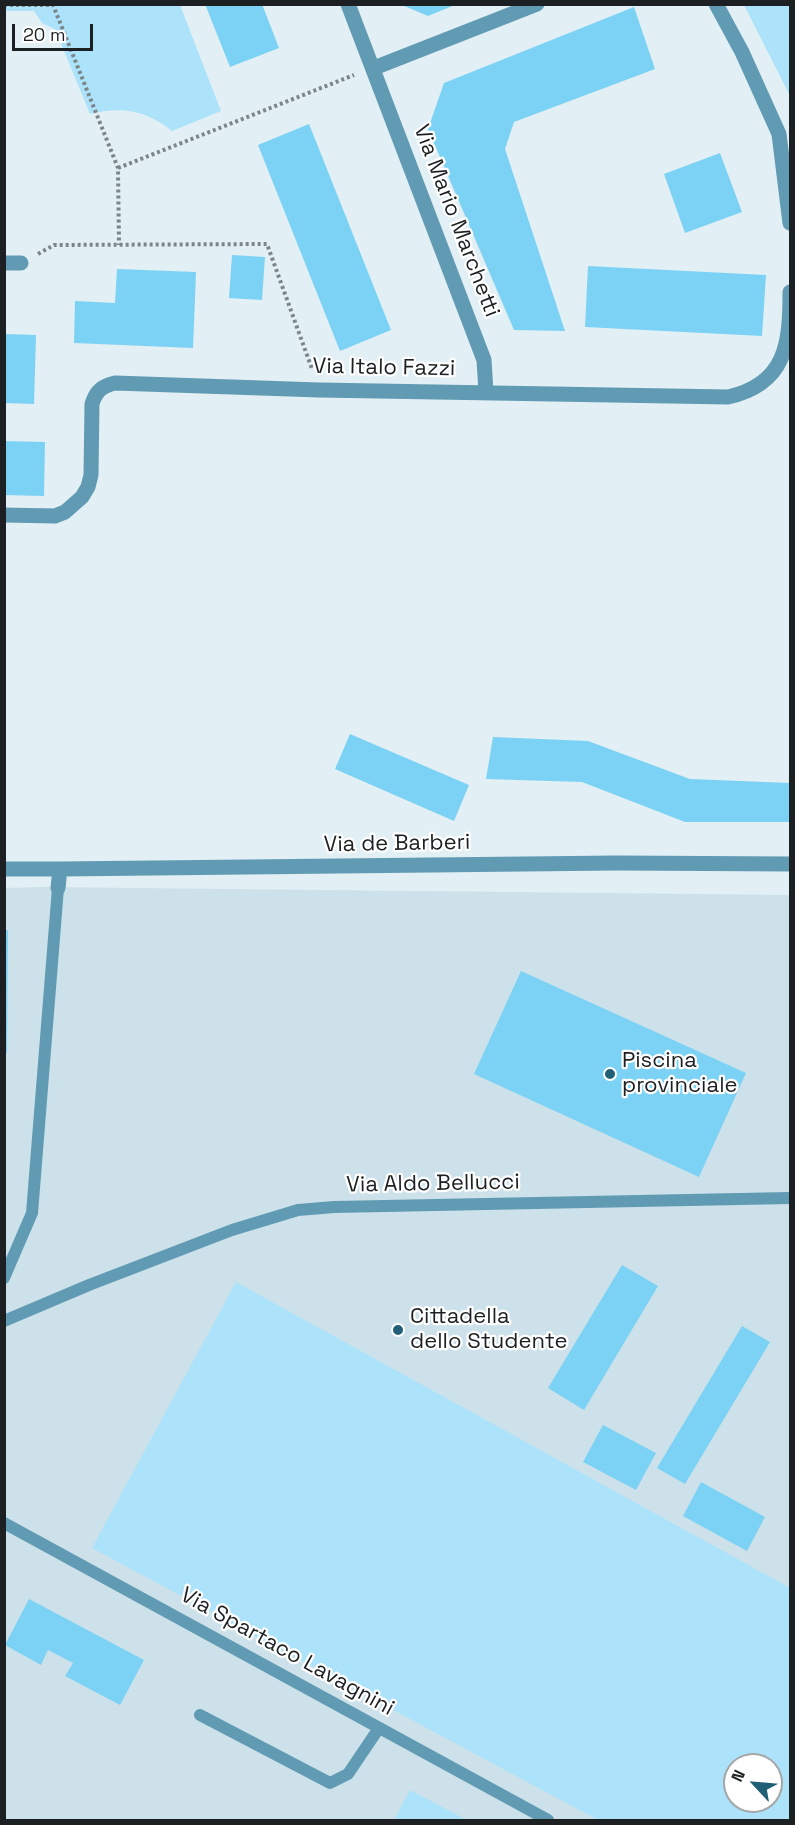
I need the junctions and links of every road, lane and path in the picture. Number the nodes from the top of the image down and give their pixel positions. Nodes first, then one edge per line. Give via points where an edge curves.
1 (348, 4) edge
2 (537, 4) edge
3 (716, 4) edge
4 (4, 5) edge
5 (374, 68) junction
6 (118, 168) junction
7 (790, 223) edge
8 (119, 245) junction
9 (4, 263) edge
10 (21, 263) joint
11 (790, 292) edge
12 (319, 390) junction
13 (486, 392) junction
14 (4, 515) edge
15 (790, 864) edge
16 (4, 869) edge
17 (60, 869) junction
18 (58, 888) joint
19 (790, 1198) edge
20 (4, 1278) edge
21 (4, 1322) edge
22 (4, 1523) edge
23 (200, 1715) dead end
24 (379, 1728) junction
25 (548, 1821) edge

1 - 5 street, Via Mario Marchetti
2 - 5 street
3 - 7 street via 779,134
4 - 6 path via 53,5
5 - 6 path
5 - 13 street, Via Mario Marchetti via 484,360
6 - 8 path
8 - 10 path via 54,245
8 - 12 path via 267,244
9 - 10 street
11 - 13 street, Via Italo Fazzi via 784,354 763,383 741,395 716,398
12 - 13 street, Via Italo Fazzi
12 - 14 street, Via Italo Fazzi via 106,385 94,396 92,404 91,475 82,497 55,516
15 - 17 street, Via de Barberi
16 - 17 street, Via de Barberi
17 - 18 street
18 - 20 lane via 32,1213
19 - 21 lane, Via Aldo Bellucci via 298,1210 232,1230
22 - 24 lane, Via Spartaco Lavagnini
23 - 24 lane via 330,1783 348,1774
24 - 25 lane, Via Spartaco Lavagnini

